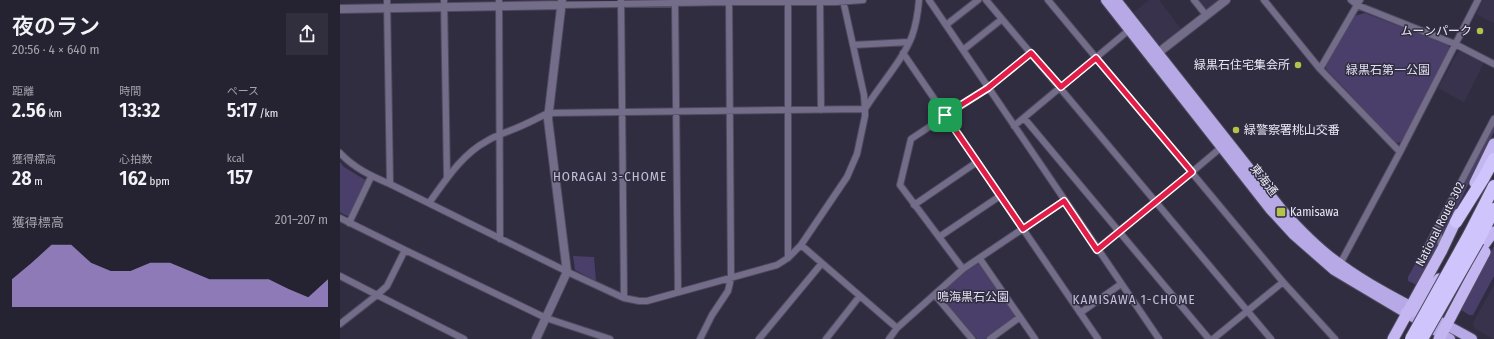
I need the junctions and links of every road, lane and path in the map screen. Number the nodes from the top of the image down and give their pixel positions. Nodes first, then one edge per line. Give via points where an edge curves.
1 (863, 0) edge
2 (919, 0) edge
3 (929, 0) edge
4 (978, 0) edge
5 (986, 0) edge
6 (1048, 0) edge
7 (1106, 0) edge
8 (1116, 0) edge
9 (1194, 0) edge
10 (1226, 0) edge
11 (1264, 0) edge
12 (1351, 0) edge
13 (1478, 0) edge
14 (729, 1) edge
15 (843, 1) edge
16 (499, 2) edge
17 (562, 2) edge
18 (621, 2) edge
19 (788, 2) junction
20 (820, 2) junction
21 (1358, 2) edge
22 (444, 3) edge
23 (675, 3) junction
24 (387, 4) edge
25 (340, 9) edge
26 (1206, 15) junction
27 (1002, 19) junction
28 (946, 25) junction
29 (1129, 30) junction
30 (909, 42) junction
31 (1456, 44) junction
32 (853, 45) junction
33 (963, 50) junction
34 (903, 53) junction
35 (1031, 53) junction
36 (1154, 56) junction
37 (1096, 58) junction
38 (1494, 64) edge
39 (1320, 69) junction
40 (1061, 87) junction
41 (988, 88) junction
42 (865, 109) junction
43 (787, 110) junction
44 (821, 110) junction
45 (729, 111) junction
46 (622, 112) junction
47 (676, 112) junction
48 (548, 113) junction
49 (945, 115) junction
50 (1024, 118) junction
51 (1494, 119) edge
52 (1014, 126) junction
53 (500, 134) junction
54 (1224, 144) junction
55 (1494, 144) edge
56 (1400, 152) junction
57 (340, 153) edge
58 (1494, 159) edge
59 (977, 162) junction
60 (1192, 172) junction
61 (372, 177) junction
62 (447, 178) junction
63 (390, 184) junction
64 (1494, 186) edge
65 (1000, 196) junction
66 (1064, 201) junction
67 (1156, 202) junction
68 (429, 204) junction
69 (914, 205) junction
70 (1494, 209) edge
71 (340, 218) edge
72 (349, 222) junction
73 (1456, 222) junction
74 (1437, 228) junction
75 (1023, 229) junction
76 (1119, 232) junction
77 (1494, 232) edge
78 (939, 237) junction
79 (500, 239) junction
80 (1485, 240) edge
81 (801, 245) junction
82 (404, 250) junction
83 (1097, 250) junction
84 (1442, 250) junction
85 (1424, 254) dead end
86 (788, 258) junction
87 (980, 259) junction
88 (822, 263) junction
89 (1340, 264) junction
90 (964, 269) junction
91 (567, 272) junction
92 (340, 276) edge
93 (731, 278) junction
94 (1283, 282) junction
95 (1121, 284) junction
96 (678, 292) junction
97 (377, 295) junction
98 (935, 295) junction
99 (859, 296) junction
100 (624, 298) junction
101 (1247, 310) junction
102 (1411, 310) junction
103 (1080, 313) junction
104 (1020, 317) junction
105 (546, 318) junction
106 (340, 324) edge
107 (896, 328) junction
108 (1441, 335) edge
109 (464, 339) edge
110 (536, 339) edge
111 (610, 339) edge
112 (700, 339) edge
113 (759, 339) edge
114 (826, 339) edge
115 (889, 339) edge
116 (972, 339) edge
117 (990, 339) edge
118 (1035, 339) edge
119 (1098, 339) edge
120 (1159, 339) edge
121 (1209, 339) edge
122 (1213, 339) edge
123 (1271, 339) edge
124 (1335, 339) edge
125 (1393, 339) edge
126 (1411, 339) edge
127 (1422, 339) edge
128 (1472, 339) edge

1 - 15 street
2 - 30 street via 914,30
3 - 28 street
4 - 28 street
5 - 27 street
6 - 37 street
7 - 29 main road, 東海通
8 - 36 main road, 東海通
9 - 26 street
10 - 26 street
11 - 39 street
12 - 21 street
13 - 31 street
14 - 19 street
14 - 23 street
14 - 45 street
15 - 20 street
15 - 32 street
16 - 17 street
16 - 22 street
16 - 53 street
17 - 18 street
17 - 48 street
18 - 23 street
18 - 46 street
19 - 20 street
19 - 43 street
20 - 44 street
21 - 31 street
21 - 39 street
22 - 24 street
22 - 62 street
23 - 47 street
24 - 25 street
24 - 63 street
26 - 36 street
27 - 33 street
27 - 35 street
28 - 33 street
29 - 36 main road, 東海通
29 - 37 street
30 - 32 street
30 - 34 street
31 - 38 street
31 - 56 street
32 - 42 street
33 - 41 street
34 - 42 street
34 - 49 street
35 - 40 street
35 - 41 street
36 - 54 main road, 東海通
37 - 40 street
37 - 60 street
39 - 56 street
40 - 50 street
40 - 67 street
41 - 49 street
41 - 52 street
42 - 44 street
42 - 81 street via 857,154 847,177
43 - 44 street
43 - 45 street
43 - 86 street
45 - 47 street
45 - 93 street
46 - 47 street
46 - 48 street
46 - 100 street
47 - 96 street
48 - 53 street
48 - 91 street
49 - 59 street
49 - 69 street via 911,139 900,185
50 - 52 street
50 - 76 street
51 - 74 street
52 - 66 street
53 - 62 street via 468,154
53 - 79 street
54 - 60 street
54 - 89 main road, 東海通 via 1310,239
54 - 102 main road, 東海通 via 1270,209 1308,248 1334,270
55 - 73 highway, National Route 302
56 - 89 street
57 - 61 street via 348,162
58 - 73 highway
59 - 65 street
59 - 69 street
60 - 67 street
60 - 94 street
61 - 63 street
61 - 72 street
62 - 68 street
63 - 68 street
64 - 80 highway
65 - 75 street
65 - 78 street
66 - 75 street
66 - 83 street
67 - 76 street
67 - 101 street
68 - 79 street
69 - 78 street
70 - 80 highway
71 - 72 street
72 - 82 street
73 - 84 highway, National Route 302
74 - 84 street
74 - 85 street
75 - 87 street
75 - 103 street
76 - 83 street
76 - 121 street
77 - 102 highway, National Route 302 via 1476,257 1449,269 1426,299
78 - 90 street
79 - 91 street
80 - 108 highway
80 - 126 highway, bridge
80 - 127 highway, bridge
81 - 86 street
81 - 88 street
82 - 97 street via 387,286
82 - 105 street
83 - 95 street
84 - 102 highway, National Route 302
86 - 93 street via 777,266
87 - 90 street
87 - 104 street
88 - 99 street
88 - 113 street
89 - 102 main road, 東海通
90 - 98 street
91 - 100 street
91 - 105 street
92 - 97 street
93 - 96 street
93 - 112 street via 728,291
94 - 101 street
94 - 124 street
95 - 103 street
95 - 120 street
96 - 100 street via 639,301
97 - 106 street
97 - 109 street
98 - 107 street
98 - 116 street
99 - 107 street
99 - 114 street
101 - 122 street
101 - 123 street
102 - 108 main road, 東海通
102 - 125 highway, National Route 302
103 - 119 street
104 - 117 street
104 - 118 street
105 - 110 street
105 - 111 street
107 - 115 street
108 - 128 main road, 東海通

